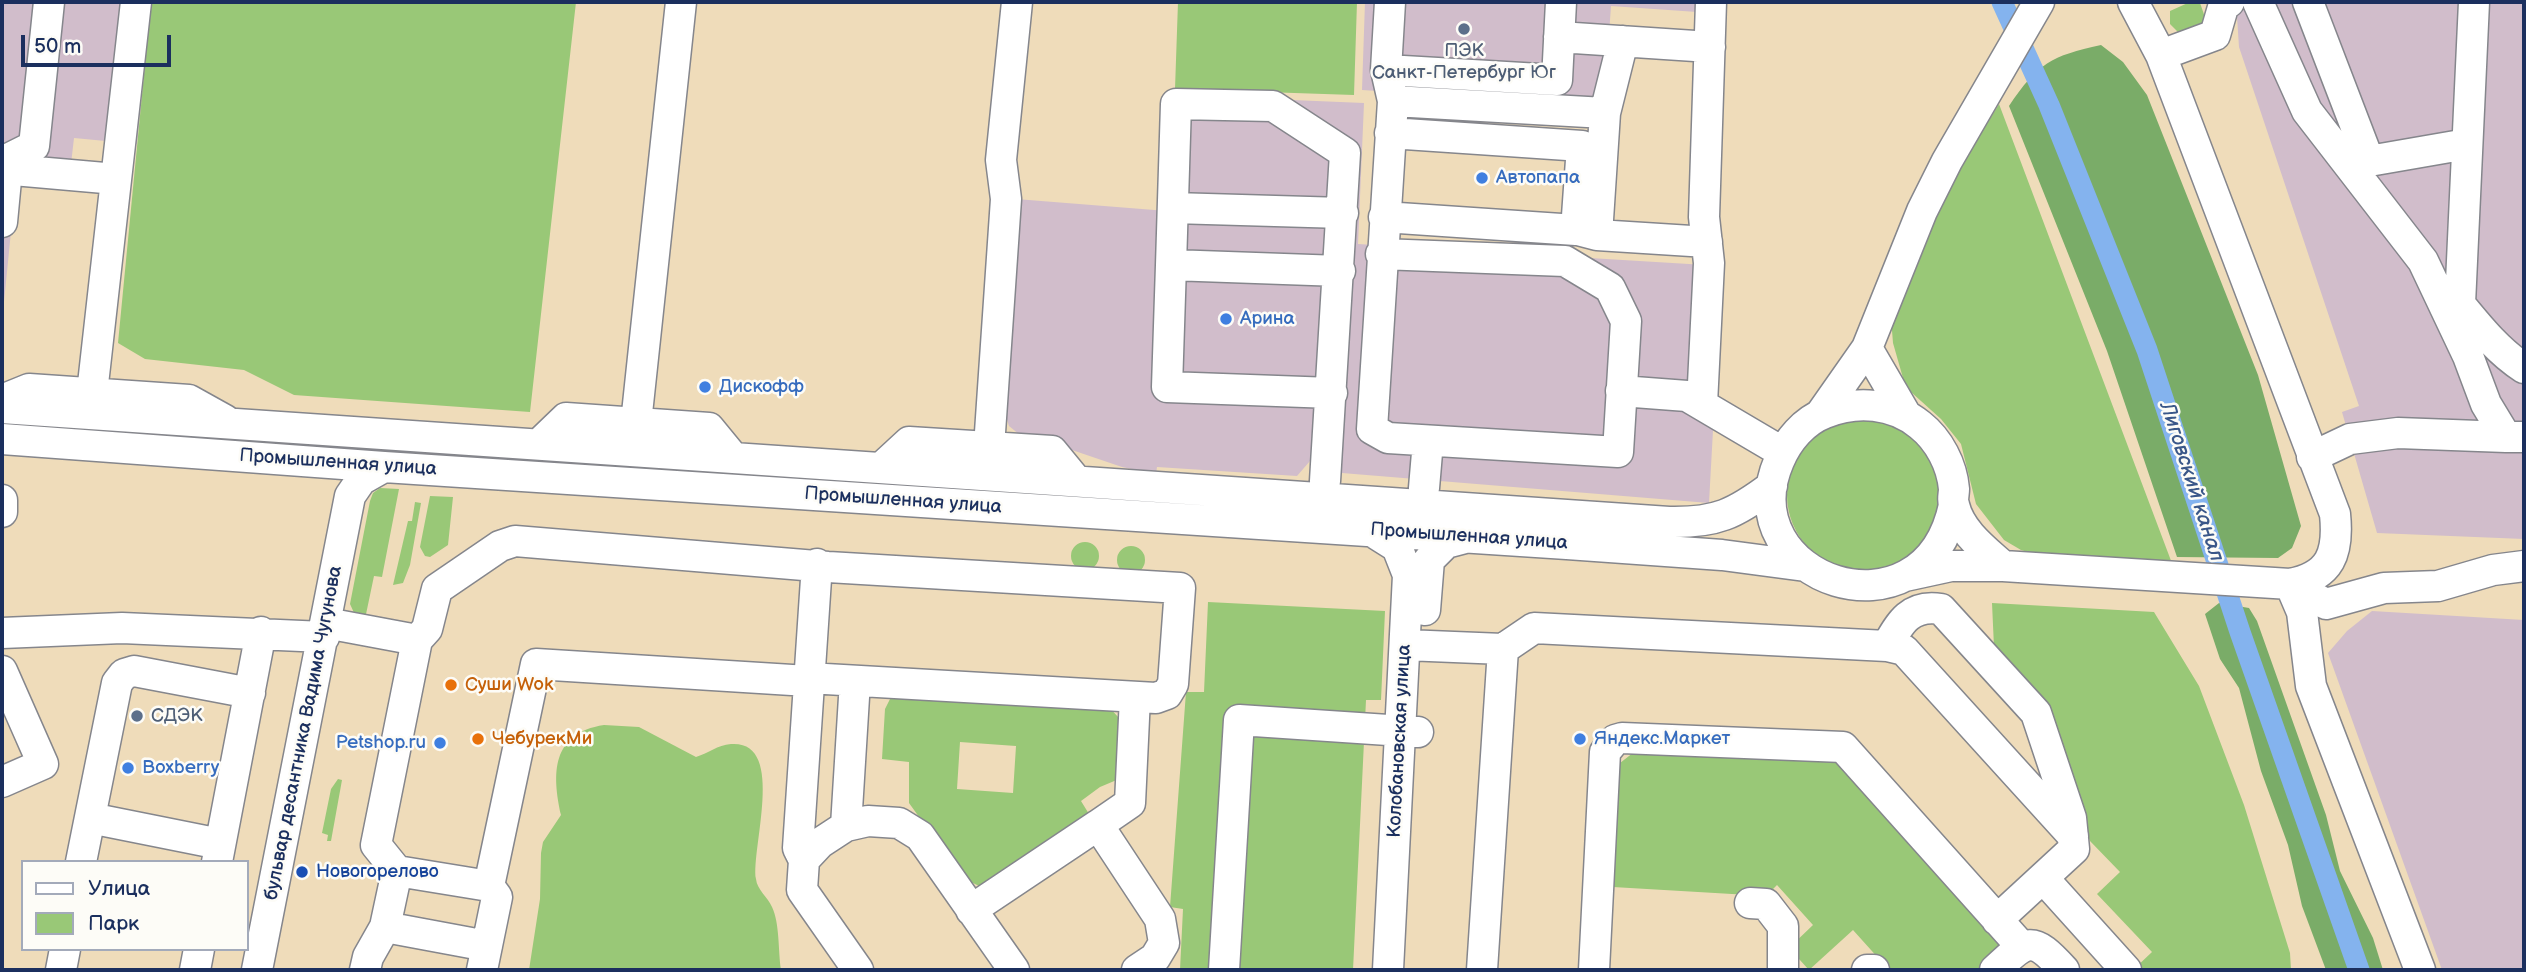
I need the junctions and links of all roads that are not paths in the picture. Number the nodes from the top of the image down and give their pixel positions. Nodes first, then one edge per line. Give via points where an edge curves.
1 (49, 2) edge
2 (136, 2) edge
3 (681, 2) edge
4 (1017, 2) edge
5 (1390, 2) edge
6 (1561, 2) edge
7 (1711, 2) edge
8 (2133, 2) edge
9 (2229, 2) edge
10 (2258, 2) edge
11 (2308, 2) edge
12 (2474, 2) edge
13 (2037, 6) edge
14 (1559, 37) junction
15 (1623, 41) junction
16 (1710, 47) junction
17 (2161, 55) junction
18 (1386, 70) junction
19 (1393, 101) junction
20 (1605, 113) junction
21 (1390, 133) junction
22 (2467, 144) junction
23 (2360, 164) junction
24 (5, 170) edge
25 (116, 179) junction
26 (1173, 208) junction
27 (1343, 213) junction
28 (1384, 217) junction
29 (2, 222) edge
30 (1586, 232) junction
31 (1707, 242) junction
32 (1381, 254) junction
33 (2423, 261) junction
34 (1171, 265) junction
35 (1340, 271) junction
36 (2460, 304) junction
37 (1867, 348) junction
38 (2524, 368) edge
39 (1622, 391) junction
40 (92, 393) junction
41 (1332, 393) junction
42 (2, 400) edge
43 (1702, 404) junction
44 (2, 408) edge
45 (1820, 415) junction
46 (1906, 415) junction
47 (636, 423) junction
48 (232, 424) junction
49 (2515, 437) edge
50 (2, 439) edge
51 (1427, 441) junction
52 (540, 443) junction
53 (989, 447) junction
54 (1782, 452) junction
55 (732, 456) junction
56 (2312, 457) junction
57 (318, 463) junction
58 (883, 466) junction
59 (384, 467) junction
60 (1075, 479) junction
61 (1772, 486) junction
62 (1320, 488) junction
63 (1424, 488) junction
64 (350, 496) junction
65 (2, 500) edge
66 (1954, 505) junction
67 (1468, 507) junction
68 (2, 512) edge
69 (1369, 530) junction
70 (1468, 537) junction
71 (817, 564) junction
72 (1805, 566) junction
73 (2003, 566) junction
74 (2524, 566) edge
75 (1905, 576) junction
76 (2290, 584) junction
77 (325, 630) junction
78 (261, 632) junction
79 (2, 633) edge
80 (417, 640) junction
81 (1414, 645) junction
82 (1887, 646) junction
83 (1503, 649) junction
84 (2, 671) edge
85 (808, 680) junction
86 (855, 681) junction
87 (250, 693) junction
88 (1135, 697) junction
89 (1410, 731) junction
90 (2, 782) edge
91 (90, 818) junction
92 (1097, 825) junction
93 (846, 826) junction
94 (2078, 849) junction
95 (219, 853) edge
96 (81, 860) edge
97 (804, 860) junction
98 (397, 871) junction
99 (2043, 878) junction
100 (489, 886) junction
101 (1749, 902) dead end
102 (971, 910) junction
103 (1997, 920) junction
104 (385, 927) junction
105 (1169, 943) edge
106 (2021, 946) junction
107 (65, 951) edge
108 (199, 951) edge
109 (484, 958) edge
110 (61, 970) edge
111 (195, 970) edge
112 (257, 970) edge
113 (365, 970) edge
114 (858, 970) edge
115 (1014, 970) edge
116 (1137, 970) edge
117 (1224, 970) edge
118 (1388, 970) edge
119 (1408, 970) edge
120 (1482, 970) edge
121 (1594, 970) edge
122 (1783, 970) edge
123 (1867, 970) edge
124 (1874, 970) edge
125 (1995, 970) edge
126 (2064, 970) edge
127 (2126, 970) edge
128 (2420, 970) edge

1 - 24 street via 34,146 8,159
2 - 25 street
3 - 47 street
4 - 53 street via 1001,160 1006,199
5 - 18 street
6 - 14 street
7 - 16 street
8 - 17 street
9 - 17 street via 2224,4 2215,35
10 - 23 street via 2307,111
11 - 23 street
12 - 22 street
13 - 37 street via 1922,211
14 - 15 street
14 - 18 street via 1557,80
15 - 16 street
15 - 20 street
16 - 31 street
17 - 56 street
18 - 19 street
19 - 20 street
19 - 21 street
20 - 30 street
21 - 28 street
21 - 30 street via 1581,146
22 - 23 street
22 - 36 street
23 - 33 street
24 - 25 street
24 - 29 street
25 - 40 street
26 - 27 street
26 - 27 street via 1176,104 1273,106 1345,153
26 - 34 street
27 - 35 street
28 - 30 street
28 - 32 street
30 - 31 street
31 - 43 street
32 - 39 street via 1565,261 1609,288 1626,321
32 - 51 street via 1372,429 1388,438
33 - 36 street
33 - 49 street via 2486,404
34 - 35 street
34 - 41 street via 1167,387
35 - 41 street
36 - 38 street via 2511,360
37 - 45 street
37 - 46 street
39 - 43 street via 1687,396
39 - 51 street via 1618,452
40 - 42 street via 29,389
40 - 48 street via 189,400
41 - 62 street
43 - 54 street
44 - 48 street, Промышленная улица
45 - 46 street via 1845,406 1872,405
45 - 54 street
46 - 66 street via 1943,453 1954,487
47 - 52 street via 566,418
47 - 55 street via 709,428
48 - 52 street, Промышленная улица
49 - 56 street via 2398,433 2350,439
50 - 57 street, Промышленная улица
51 - 63 street
52 - 55 street, Промышленная улица
53 - 58 street via 909,442
53 - 60 street via 1052,452
54 - 61 street
55 - 58 street, Промышленная улица
56 - 76 street via 2334,514 2337,542 2327,566
57 - 59 street, Промышленная улица
57 - 64 street via 338,478
58 - 60 street, Промышленная улица
59 - 64 street via 361,480
59 - 69 street, Промышленная улица
60 - 62 street, Промышленная улица
61 - 67 street, Промышленная улица via 1728,516 1700,523
61 - 72 street via 1782,538
62 - 63 street
62 - 67 street, Промышленная улица
63 - 67 street via 1442,489
64 - 77 street, бульвар десантника Вадима Чугунова
65 - 68 street
66 - 73 street via 1970,536
66 - 75 street via 1933,554
69 - 70 street, Промышленная улица
69 - 81 street, Колобановская улица via 1390,541 1404,559
70 - 72 street, Промышленная улица via 1722,555
70 - 81 street, Колобановская улица via 1446,543 1429,559
71 - 80 street via 506,542 437,589 427,629
71 - 85 street
71 - 88 street via 1180,588 1173,684 1167,694 1156,698
72 - 75 street via 1836,583 1854,586 1871,587
73 - 75 street via 1951,566
73 - 76 street
74 - 76 street via 2438,586 2384,589 2326,604
76 - 128 street via 2301,612 2311,686
77 - 78 street
77 - 80 street
77 - 112 street, бульвар десантника Вадима Чугунова
78 - 79 street via 122,628
78 - 87 street
80 - 98 street via 376,845
81 - 83 street
81 - 89 street, Колобановская улица
82 - 83 street via 1534,628
82 - 94 street via 1904,650 1915,660
82 - 94 street via 1907,615 1931,607 1941,609 2036,713
83 - 120 street
84 - 90 street via 43,764
85 - 86 street
85 - 97 street via 797,848
85 - 100 street via 536,664
86 - 88 street
86 - 93 street
87 - 91 street via 134,671 124,674 117,683
87 - 95 street
88 - 92 street via 1129,803
89 - 117 street via 1239,720
89 - 118 street, Колобановская улица
89 - 119 street, Колобановская улица
91 - 95 street
91 - 96 street
92 - 102 street
92 - 105 street via 1160,919
93 - 97 street
93 - 102 street via 868,821 899,823 920,836
94 - 99 street
97 - 114 street via 802,890
98 - 100 street
98 - 104 street
99 - 103 street
99 - 127 street
100 - 109 street via 498,897
101 - 122 street via 1766,904 1783,926
102 - 115 street
103 - 106 street
103 - 121 street via 1843,747 1622,738 1605,752
104 - 109 street
104 - 113 street
105 - 116 street
106 - 125 street
106 - 126 street via 2043,947
107 - 110 street
108 - 111 street
123 - 124 street

